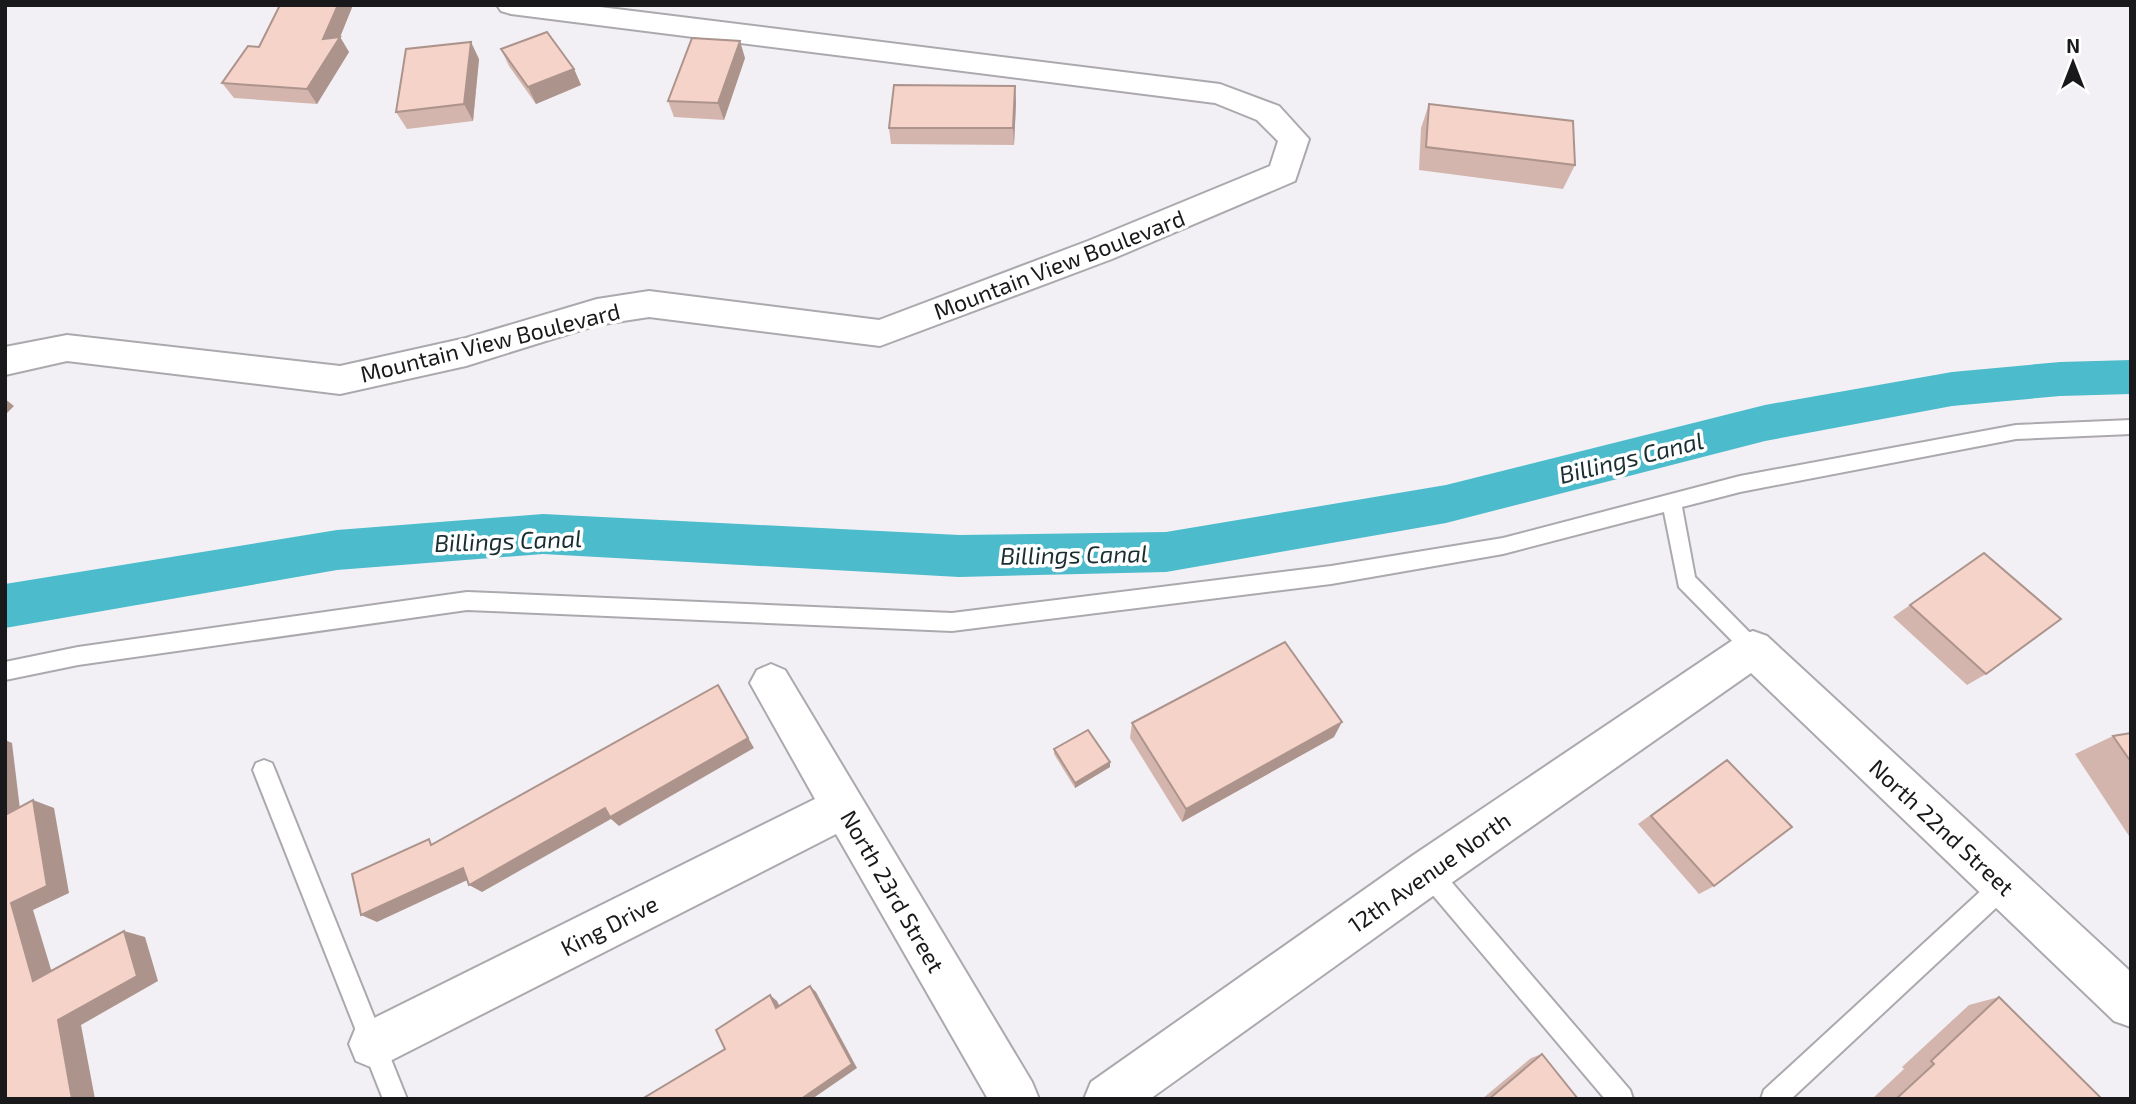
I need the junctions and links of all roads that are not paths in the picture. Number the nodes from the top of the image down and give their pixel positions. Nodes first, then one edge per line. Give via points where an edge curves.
1 (511, 5) edge
2 (5, 361) edge
3 (2131, 427) edge
4 (1672, 502) junction
5 (1753, 649) junction
6 (5, 671) edge
7 (771, 683) dead end
8 (264, 770) dead end
9 (844, 807) junction
10 (1428, 872) junction
11 (2004, 885) junction
12 (2131, 1004) edge
13 (373, 1044) junction
14 (395, 1099) edge
15 (1015, 1099) edge
16 (1108, 1099) edge
17 (1621, 1099) edge
18 (1773, 1099) edge

1 - 2 street, Mountain View Boulevard via 1220,94 1268,113 1294,139 1284,173 1100,250 880,333 649,304 597,312 466,352 340,380 67,348
3 - 4 lane via 2016,432 1740,484
4 - 5 lane via 1686,581
4 - 6 lane via 1476,551 1331,575 952,622 467,601 78,656
5 - 10 street, 12th Avenue North
5 - 11 street, North 22nd Street
7 - 9 street, North 23rd Street
8 - 13 lane
9 - 13 street, King Drive
9 - 15 street, North 23rd Street
10 - 16 street, 12th Avenue North
10 - 17 lane
11 - 12 street, North 22nd Street
11 - 18 lane
13 - 14 lane

